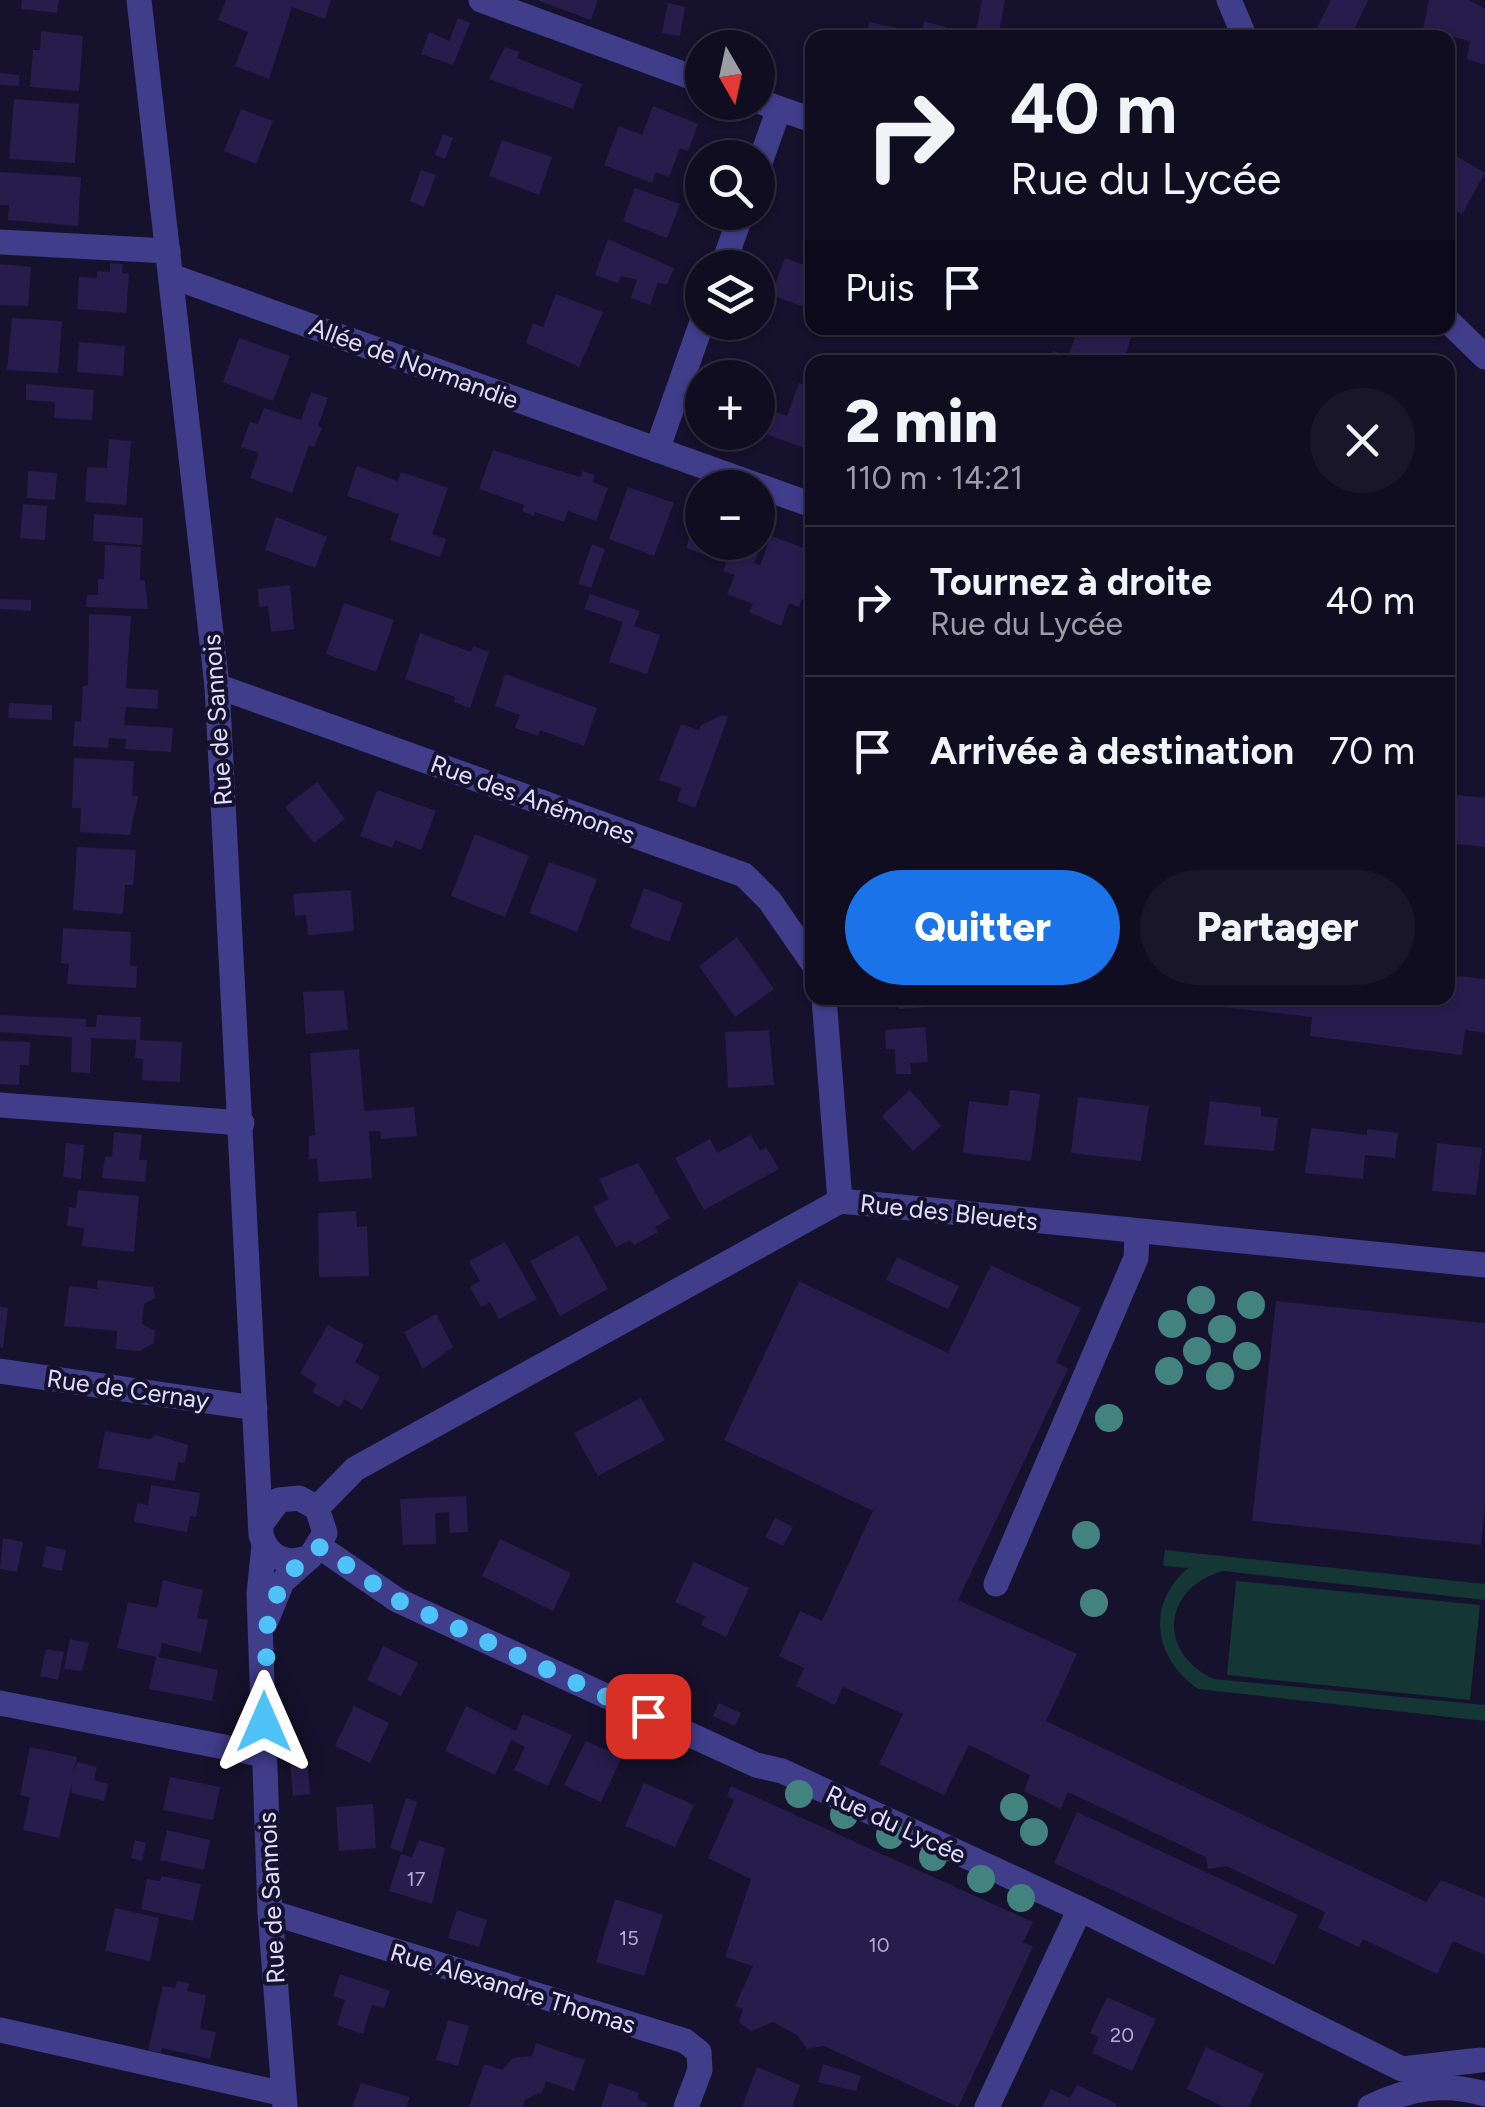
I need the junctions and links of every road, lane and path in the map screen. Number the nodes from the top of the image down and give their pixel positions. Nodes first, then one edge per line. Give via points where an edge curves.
1 (139, 0) edge
2 (481, 0) edge
3 (1229, 0) edge
4 (1242, 30) edge
5 (685, 75) edge
6 (775, 107) edge
7 (805, 118) edge
8 (0, 242) edge
9 (169, 264) junction
10 (1455, 326) edge
11 (1455, 330) edge
12 (1485, 336) edge
13 (696, 340) edge
14 (1485, 357) edge
15 (657, 450) junction
16 (805, 503) edge
17 (217, 686) junction
18 (805, 952) edge
19 (825, 1005) edge
20 (0, 1105) edge
21 (242, 1123) junction
22 (840, 1201) junction
23 (1137, 1232) junction
24 (1485, 1266) edge
25 (0, 1372) edge
26 (256, 1408) junction
27 (259, 1444) junction
28 (289, 1497) junction
29 (317, 1508) junction
30 (262, 1535) junction
31 (315, 1552) junction
32 (996, 1584) dead end
33 (264, 1630) junction
34 (0, 1703) edge
35 (265, 1755) junction
36 (1080, 1909) junction
37 (270, 1912) junction
38 (0, 2030) edge
39 (1484, 2065) edge
40 (1485, 2094) edge
41 (285, 2101) edge
42 (686, 2107) edge
43 (987, 2107) edge
44 (1370, 2107) edge

1 - 9 street, Rue de Sannois
2 - 5 street
3 - 4 street
6 - 7 street
8 - 9 street, Allée de Normandie
9 - 15 street, Allée de Normandie
9 - 17 street, Rue de Sannois
10 - 12 street
11 - 14 street
13 - 15 street
15 - 16 street, Allée de Normandie
17 - 18 street, Rue des Anémones via 744,875
17 - 21 street, Rue de Sannois
19 - 22 street
20 - 21 street
21 - 26 street, Rue de Sannois
22 - 23 street, Rue des Bleuets
22 - 29 street, Rue des Bleuets via 355,1470
23 - 24 street, Rue des Bleuets
23 - 32 street via 1136,1258
25 - 26 street, Rue de Cernay
26 - 27 street, Rue de Sannois
27 - 28 street, Rue de Sannois
27 - 30 street, Rue de Sannois
28 - 29 street
28 - 30 street via 270,1506
29 - 31 street via 325,1526
30 - 31 street via 279,1559
30 - 33 street, Rue de Sannois
31 - 33 street, Rue de Sannois via 282,1582
31 - 36 street, Rue du Lycée via 397,1600
33 - 35 street, Rue de Sannois
34 - 35 street
35 - 37 street, Rue de Sannois
36 - 39 street, Rue du Lycée via 1402,2069
36 - 43 street
37 - 41 street, Rue de Sannois
37 - 42 street, Rue Alexandre Thomas via 686,2041 698,2052 700,2070
38 - 41 street
40 - 44 street via 1424,2088

